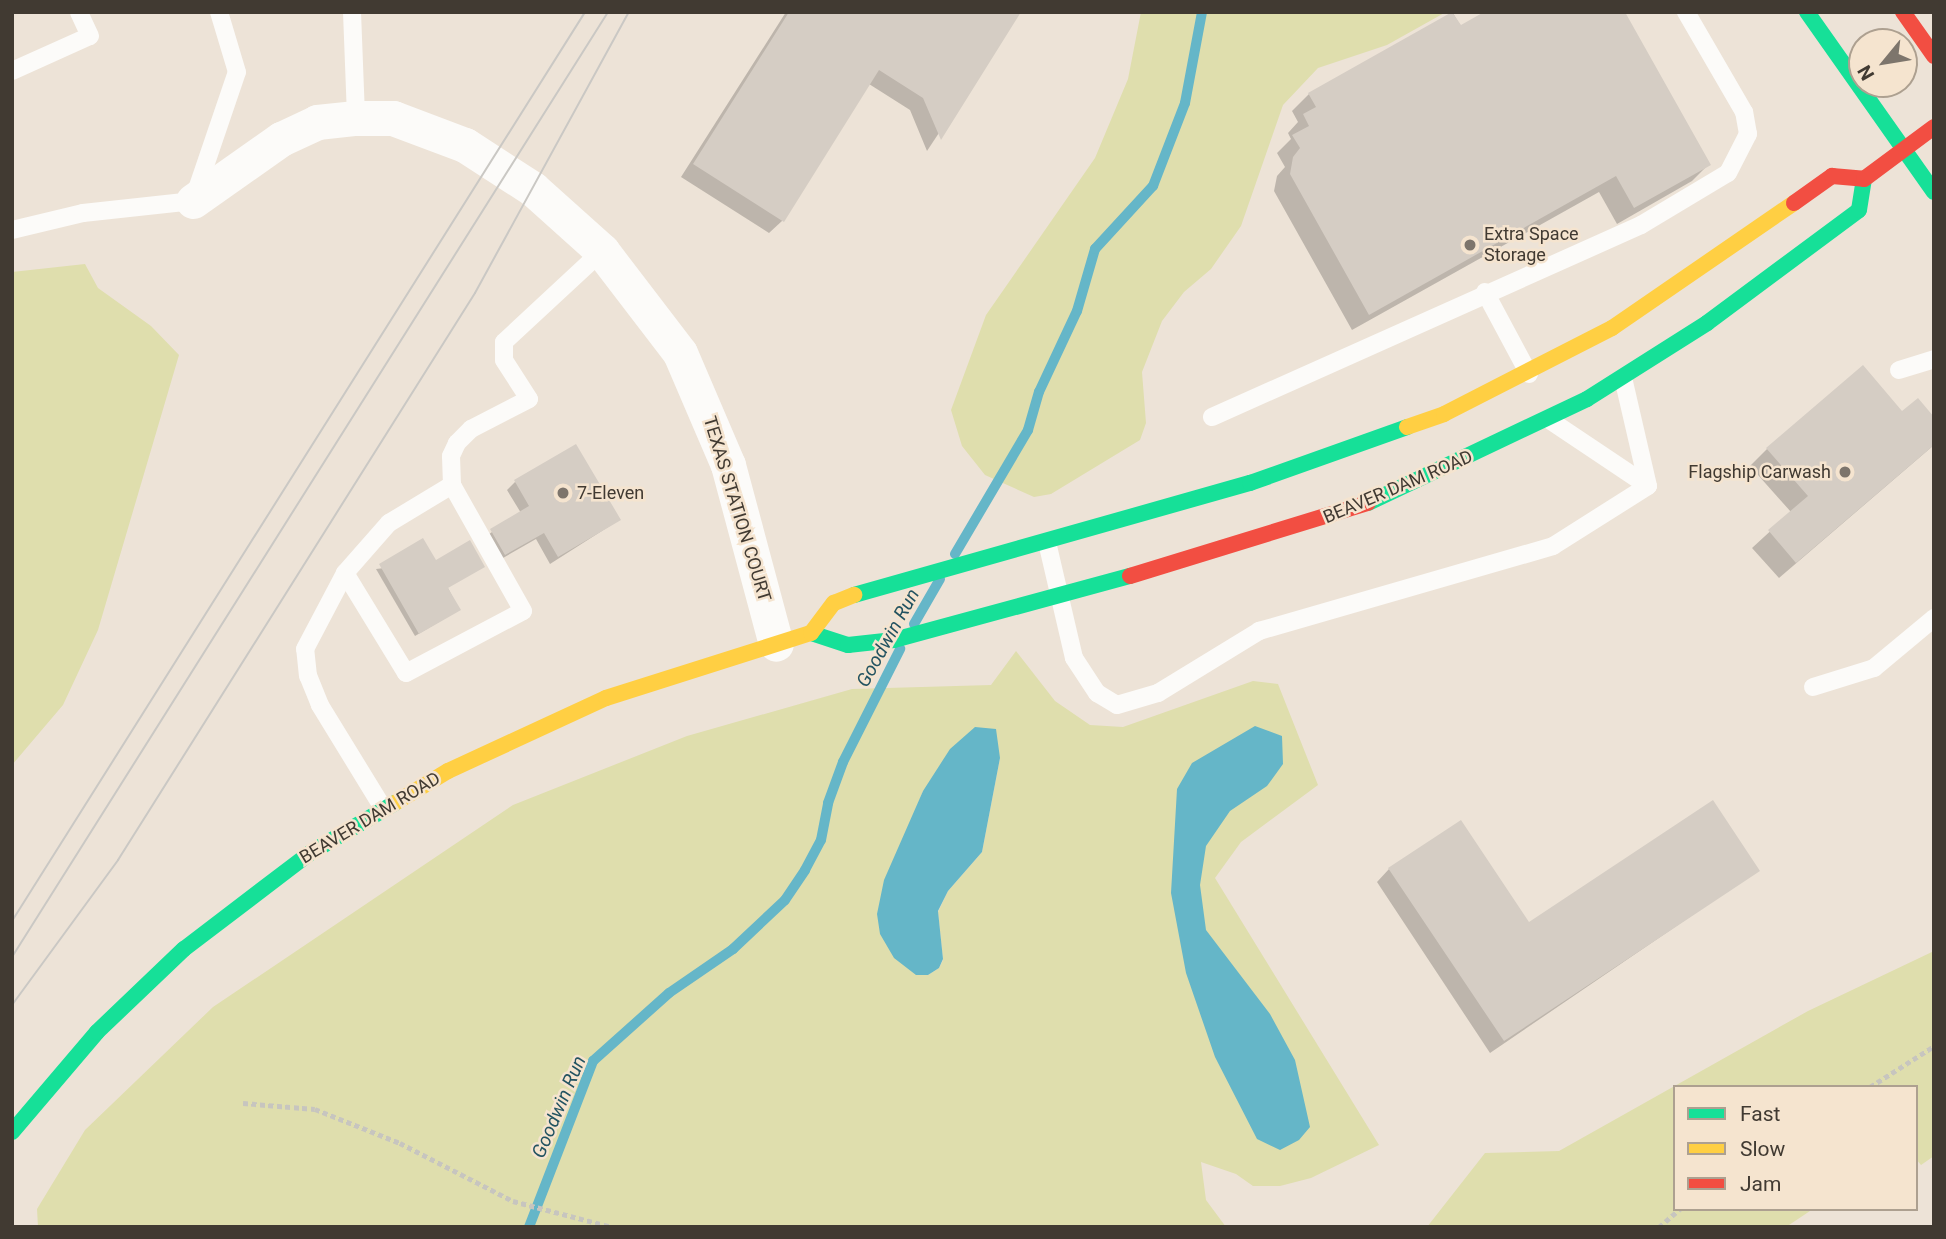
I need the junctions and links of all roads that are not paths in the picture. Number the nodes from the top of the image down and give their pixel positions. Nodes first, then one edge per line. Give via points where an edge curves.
1 (79, 12) edge
2 (219, 12) edge
3 (352, 12) edge
4 (1686, 12) edge
5 (1807, 12) edge
6 (1903, 12) edge
7 (1934, 56) edge
8 (12, 71) edge
9 (356, 118) junction
10 (1934, 127) edge
11 (1901, 151) junction
12 (1934, 164) edge
13 (1864, 179) junction
14 (1934, 192) edge
15 (192, 201) junction
16 (12, 230) edge
17 (602, 251) junction
18 (1485, 292) junction
19 (1934, 359) edge
20 (1899, 370) dead end
21 (1529, 374) junction
22 (1623, 378) junction
23 (1212, 416) dead end
24 (1548, 419) junction
25 (452, 485) junction
26 (1648, 486) junction
27 (1047, 542) junction
28 (345, 573) junction
29 (1059, 597) junction
30 (1934, 618) edge
31 (811, 633) junction
32 (776, 644) junction
33 (1813, 687) dead end
34 (383, 808) junction
35 (12, 1132) edge

1 - 8 lane via 90,36
2 - 15 lane via 237,72
3 - 9 lane
4 - 18 lane via 1744,112 1748,134 1728,173 1641,225
5 - 11 main road
6 - 7 main road
9 - 15 street, TEXAS STATION COURT via 317,122 281,139
9 - 17 street, TEXAS STATION COURT via 393,118 465,145 533,189
10 - 11 main road
11 - 12 main road
11 - 13 main road
11 - 14 main road
13 - 21 main road via 1832,176 1681,284
13 - 22 main road, BEAVER DAM ROAD via 1859,210 1707,323
15 - 16 lane via 83,213
17 - 25 lane via 504,342 505,360 529,399 471,429 457,443 451,456
17 - 32 street, TEXAS STATION COURT via 680,353 708,409 738,499
18 - 21 lane
18 - 23 lane
19 - 20 lane
21 - 27 main road via 1335,457
22 - 24 main road, BEAVER DAM ROAD
22 - 26 lane
24 - 26 lane
24 - 29 main road, BEAVER DAM ROAD via 1371,502
25 - 28 lane via 389,523
25 - 28 lane via 523,611 405,673
26 - 29 lane via 1553,546 1259,631 1136,702 1117,705 1081,675
27 - 29 lane
27 - 31 main road via 884,583 834,603
28 - 34 lane via 305,649 308,676 320,705
29 - 31 main road, BEAVER DAM ROAD via 894,640 848,645
30 - 33 lane via 1874,668
31 - 32 main road, BEAVER DAM ROAD
32 - 34 main road, BEAVER DAM ROAD via 563,716 483,752
34 - 35 main road, BEAVER DAM ROAD via 301,859 184,949 97,1032

